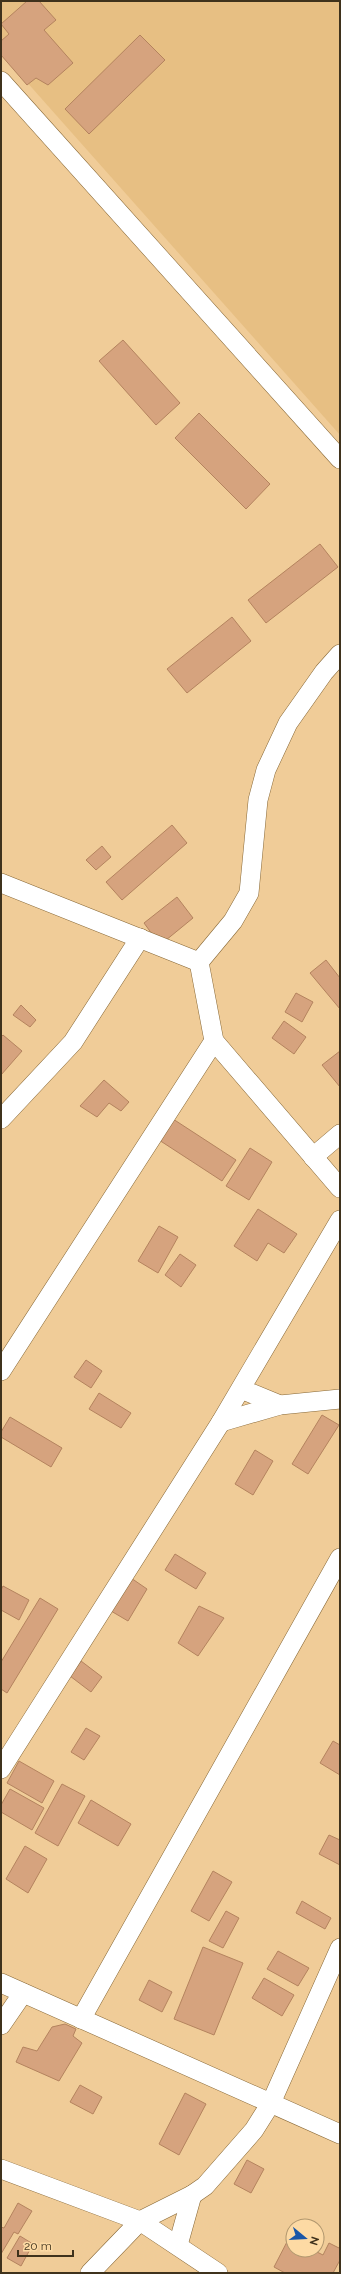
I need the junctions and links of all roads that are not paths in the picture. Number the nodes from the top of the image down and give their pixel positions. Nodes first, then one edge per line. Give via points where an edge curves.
1 (1, 81) edge
2 (340, 459) edge
3 (340, 654) edge
4 (1, 883) edge
5 (140, 938) junction
6 (199, 962) junction
7 (214, 1041) junction
8 (1, 1119) edge
9 (340, 1134) edge
10 (313, 1157) junction
11 (340, 1188) edge
12 (340, 1220) edge
13 (1, 1371) edge
14 (241, 1389) junction
15 (340, 1399) edge
16 (280, 1405) junction
17 (221, 1422) junction
18 (340, 1558) edge
19 (1, 1770) edge
20 (340, 1948) edge
21 (1, 1983) edge
22 (23, 1993) junction
23 (81, 2019) junction
24 (1, 2025) edge
25 (271, 2103) junction
26 (340, 2134) edge
27 (1, 2169) edge
28 (192, 2195) junction
29 (140, 2221) junction
30 (178, 2245) junction
31 (90, 2273) edge
32 (218, 2273) edge

1 - 2 street
3 - 6 street via 288,723 266,770 258,800 249,893 233,921
4 - 5 street
5 - 6 street
5 - 8 street via 73,1042
6 - 7 street
7 - 10 street
7 - 13 street
9 - 10 street
10 - 11 street
12 - 14 street
14 - 16 street
14 - 17 street
15 - 16 street
16 - 17 street
17 - 19 street
18 - 23 street
20 - 25 street
21 - 22 street
22 - 23 street
22 - 24 street
23 - 25 street
25 - 26 street
25 - 28 street via 254,2130 205,2186
27 - 29 street
28 - 29 street
28 - 30 street
29 - 30 street
29 - 31 street
30 - 32 street

